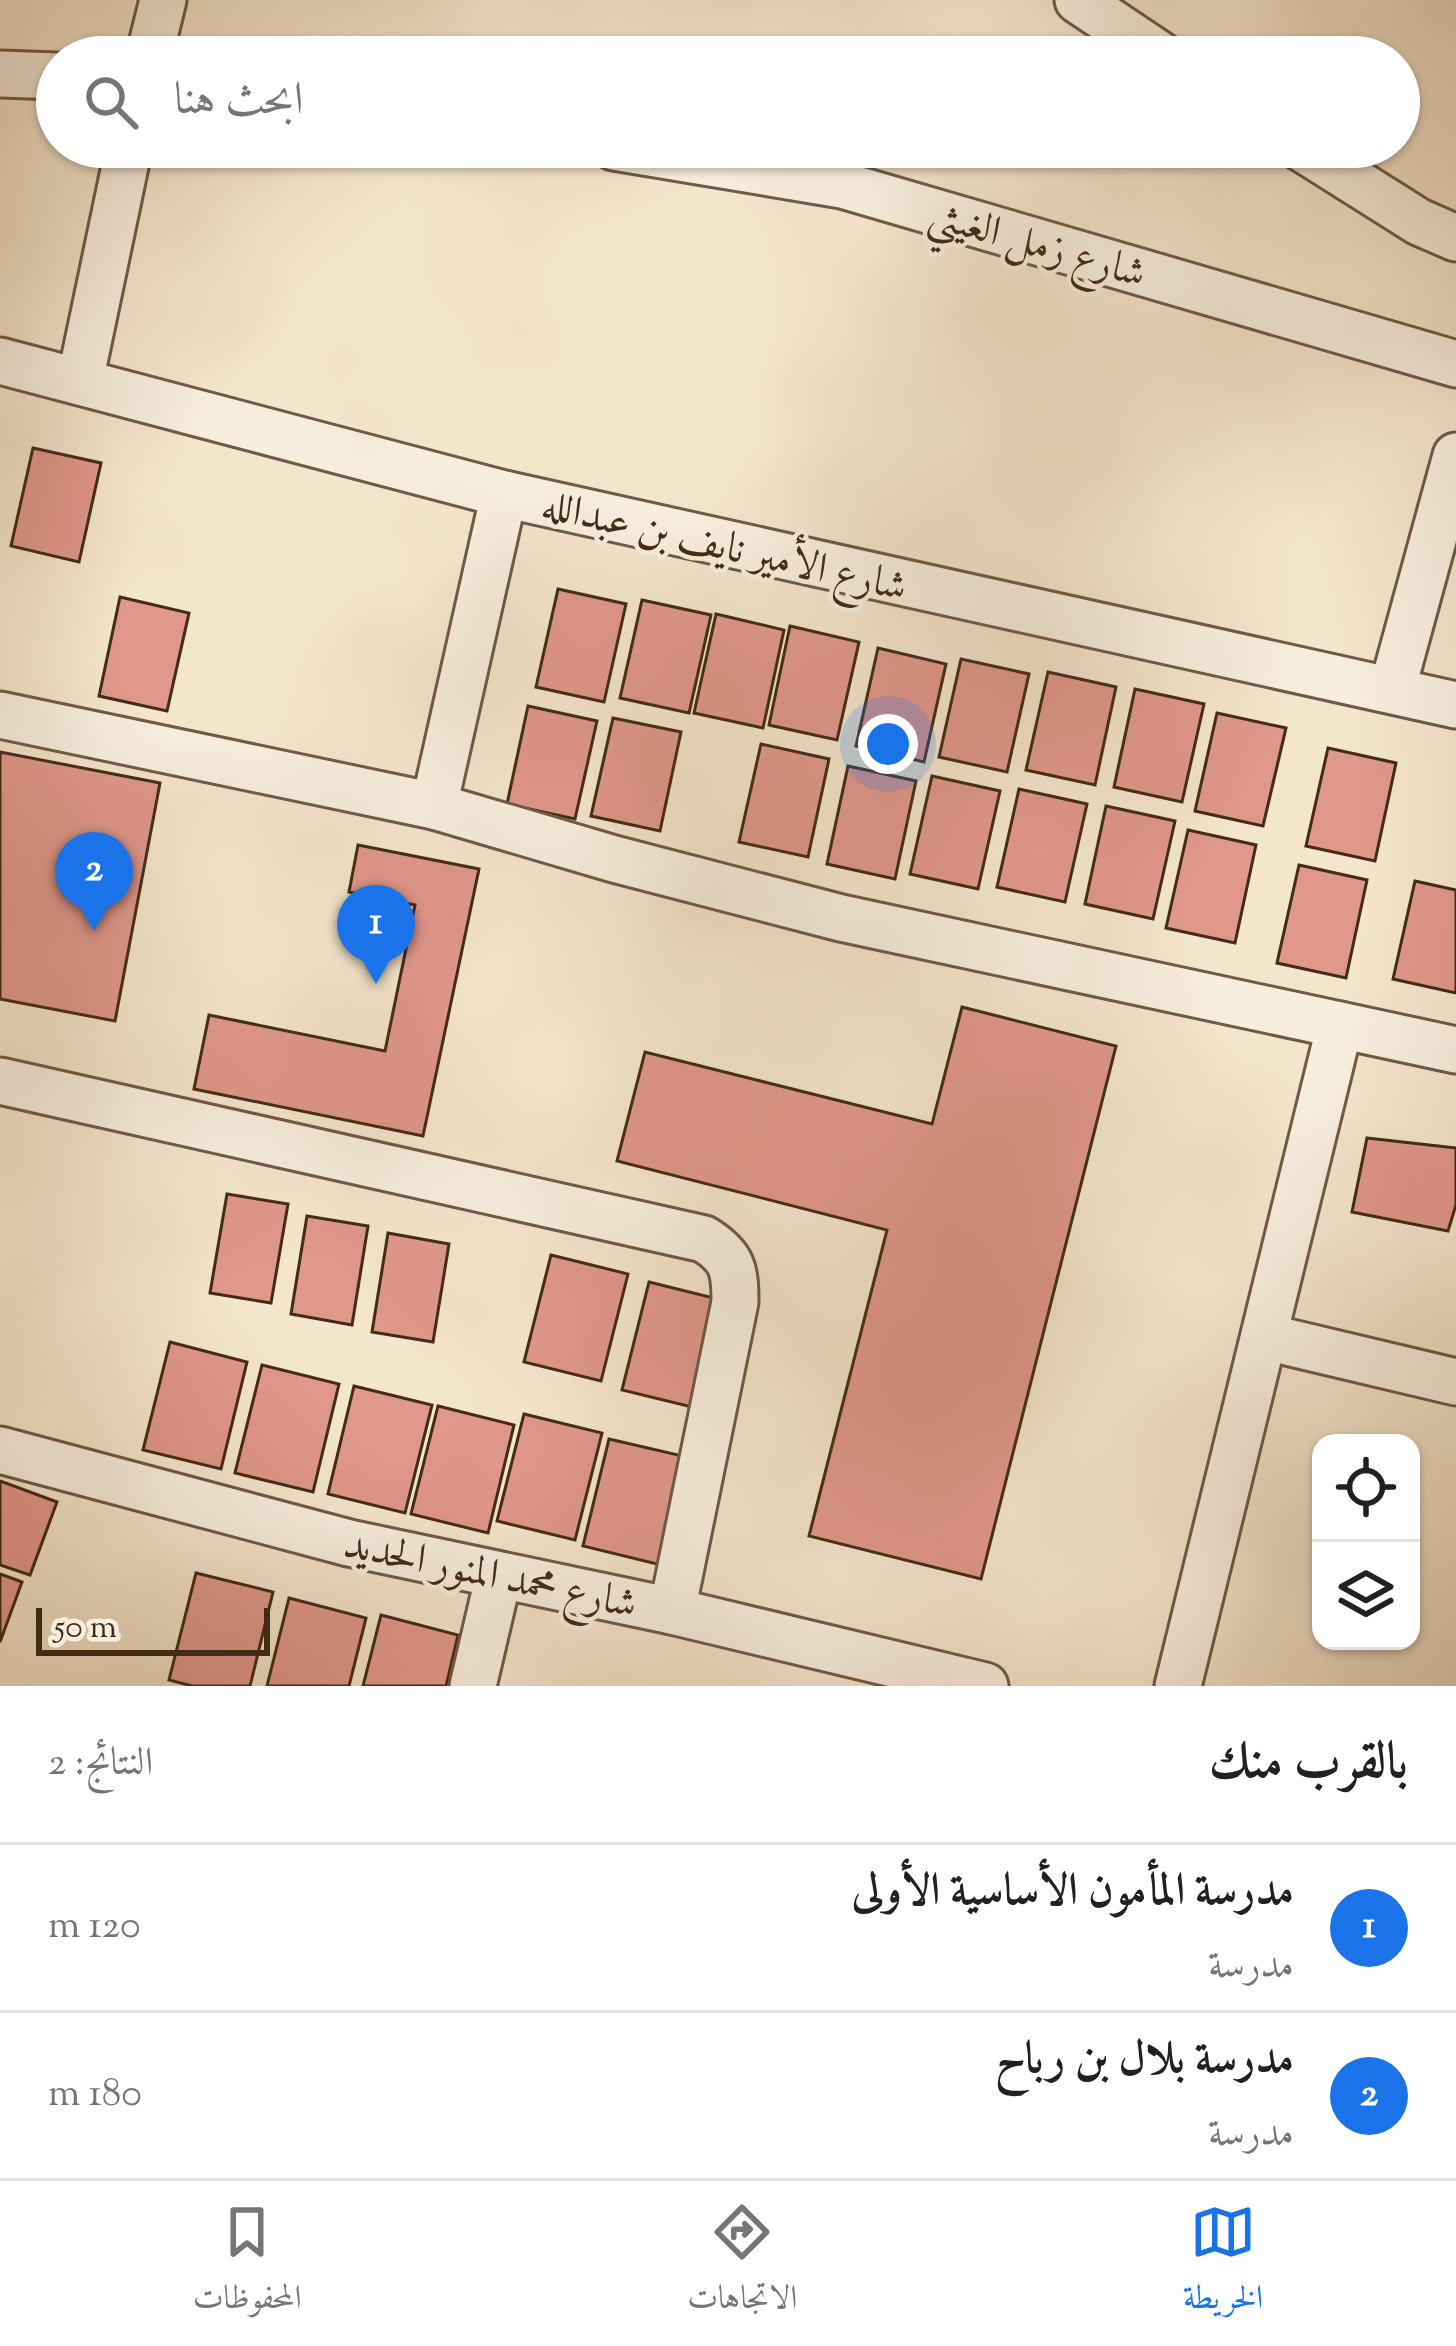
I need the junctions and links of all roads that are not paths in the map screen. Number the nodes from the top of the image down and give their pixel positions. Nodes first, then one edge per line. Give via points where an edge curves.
1 (163, 0) edge
2 (1078, 0) edge
3 (154, 36) edge
4 (1131, 36) edge
5 (0, 74) edge
6 (36, 75) edge
7 (125, 168) edge
8 (740, 168) edge
9 (1333, 168) edge
10 (1456, 238) edge
11 (0, 361) edge
12 (1456, 364) edge
13 (80, 382) junction
14 (1456, 456) edge
15 (504, 494) junction
16 (1392, 690) junction
17 (1456, 705) edge
18 (0, 715) edge
19 (434, 806) junction
20 (1340, 1025) junction
21 (1456, 1050) edge
22 (0, 1081) edge
23 (1266, 1337) junction
24 (1456, 1382) edge
25 (0, 1450) edge
26 (500, 1575) junction
27 (672, 1611) junction
28 (473, 1686) edge
29 (985, 1686) edge
30 (1178, 1686) edge

1 - 3 street
2 - 4 street
5 - 6 street
7 - 13 street
8 - 12 street, شارع زمل الغيثي via 842,185
9 - 10 street
11 - 13 street, شارع الأمير نايف بن عبدالله
13 - 15 street, شارع الأمير نايف بن عبدالله
14 - 16 street
15 - 16 street, شارع الأمير نايف بن عبدالله
15 - 19 street
16 - 17 street, شارع الأمير نايف بن عبدالله
18 - 19 street
19 - 20 street via 841,918
20 - 21 street
20 - 23 street
22 - 27 street via 704,1239 722,1250 735,1303
23 - 24 street
23 - 30 street
25 - 26 street, شارع محمد المنور الحديد
26 - 27 street, شارع محمد المنور الحديد
26 - 28 street
27 - 29 street, شارع محمد المنور الحديد

